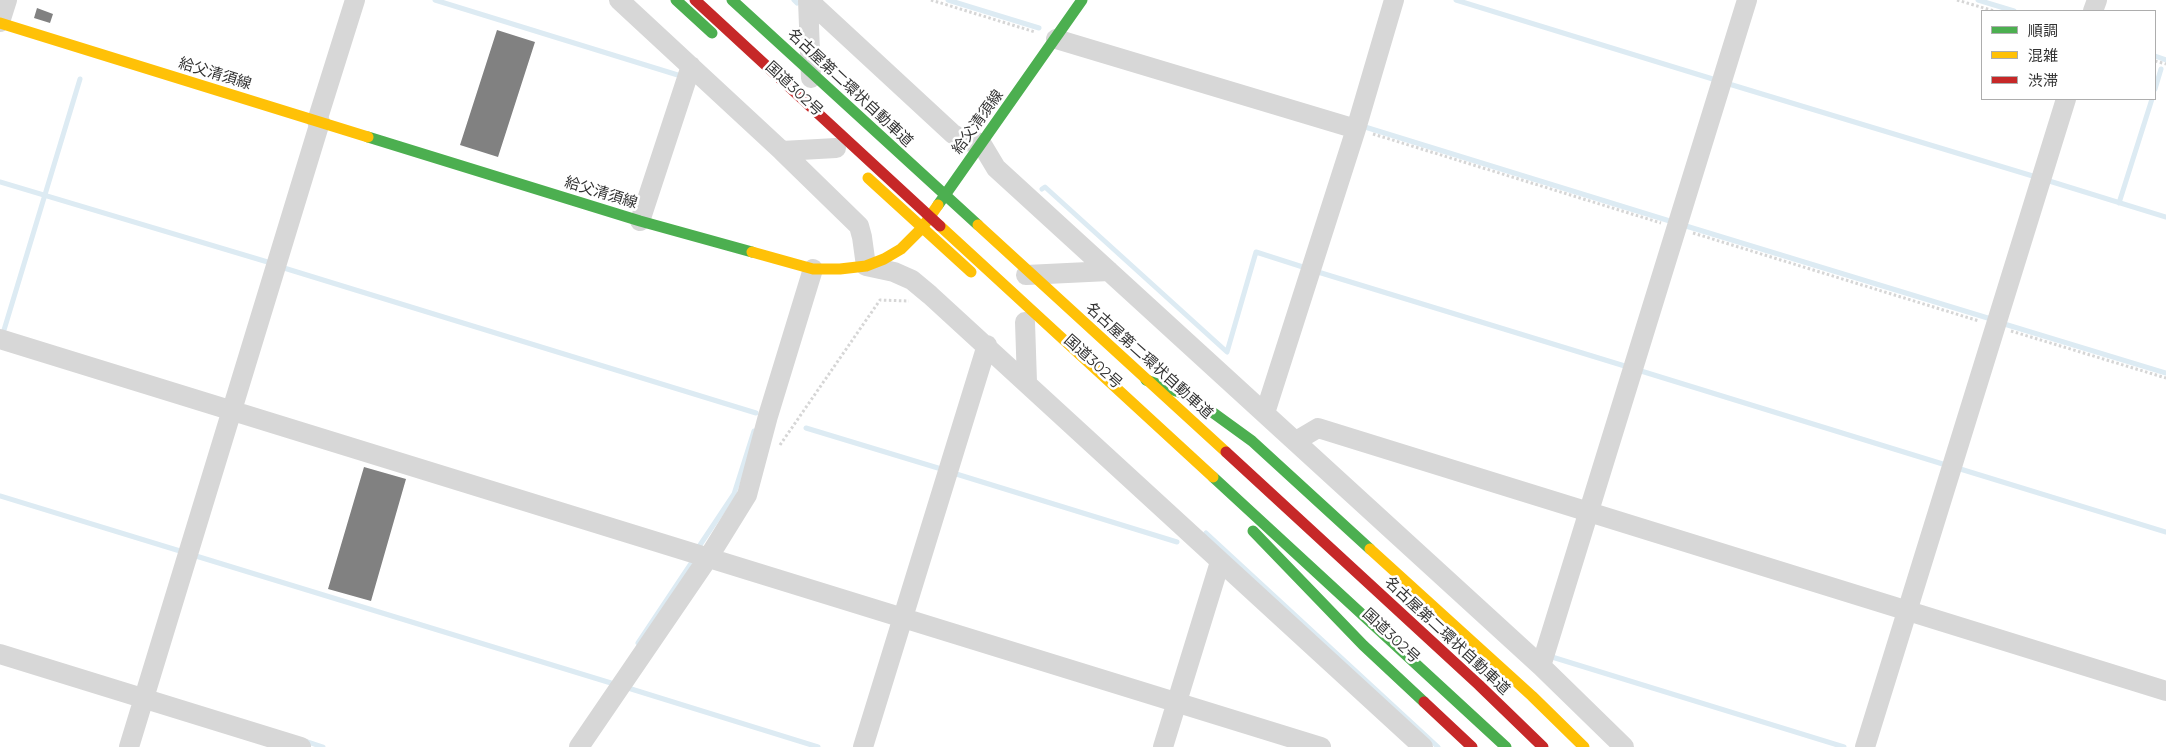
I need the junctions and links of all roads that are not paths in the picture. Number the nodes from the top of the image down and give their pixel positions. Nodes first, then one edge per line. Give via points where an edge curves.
1 (7, 0) edge
2 (355, 0) edge
3 (620, 0) edge
4 (676, 0) edge
5 (695, 0) edge
6 (732, 0) edge
7 (808, 0) edge
8 (1082, 0) edge
9 (1394, 0) edge
10 (1747, 0) edge
11 (0, 22) edge
12 (1056, 39) junction
13 (723, 43) dead end
14 (691, 66) junction
15 (2066, 100) edge
16 (319, 122) junction
17 (1356, 129) junction
18 (981, 143) junction
19 (782, 151) junction
20 (858, 168) dead end
21 (640, 221) junction
22 (922, 228) junction
23 (866, 266) junction
24 (812, 269) junction
25 (1109, 271) junction
26 (977, 278) joint
27 (1027, 324) dead end
28 (0, 339) edge
29 (986, 345) junction
30 (1075, 366) dead end
31 (1027, 382) junction
32 (232, 411) junction
33 (1265, 413) junction
34 (1296, 441) junction
35 (1588, 512) junction
36 (708, 558) junction
37 (1220, 562) junction
38 (1907, 611) junction
39 (902, 618) junction
40 (0, 654) edge
41 (1541, 666) junction
42 (2166, 691) edge
43 (144, 699) junction
44 (1177, 703) junction
45 (1477, 744) edge
46 (129, 747) edge
47 (300, 747) edge
48 (579, 747) edge
49 (863, 747) edge
50 (1163, 747) edge
51 (1321, 747) edge
52 (1423, 747) edge
53 (1506, 747) edge
54 (1543, 747) edge
55 (1584, 747) edge
56 (1624, 747) edge
57 (1864, 747) edge

1 - 11 street
2 - 16 street
3 - 14 street
4 - 13 main road
5 - 53 main road, bridge
6 - 54 main road, 名古屋第二環状自動車道, bridge via 1472,678
7 - 18 street via 954,134 966,141
7 - 19 street via 829,142
8 - 12 main road, 給父清須線
9 - 17 street
10 - 35 street
11 - 16 main road, 給父清須線
12 - 17 street
12 - 18 main road, 給父清須線
14 - 19 street
14 - 21 street
15 - 38 street
16 - 21 main road, 給父清須線
16 - 32 street
17 - 33 street
18 - 22 main road, 給父清須線
18 - 25 street via 996,168
19 - 23 street via 859,226
20 - 22 main road
21 - 24 main road, 給父清須線
22 - 23 main road, 給父清須線 via 901,249
22 - 26 main road
23 - 24 main road, 給父清須線 via 840,270
23 - 29 street via 912,280
24 - 36 street via 748,495
25 - 26 street
25 - 33 street
27 - 31 street
28 - 32 street
29 - 31 street
29 - 39 street
30 - 55 main road via 1156,383 1190,396 1227,422 1532,696
31 - 37 street
32 - 36 street
32 - 43 street
33 - 34 street
34 - 35 street via 1318,428
34 - 41 street
35 - 38 street
35 - 41 street
36 - 39 street
36 - 48 street
37 - 44 street
37 - 52 street
38 - 42 street
38 - 57 street
39 - 44 street
39 - 49 street
40 - 43 street
41 - 56 street
43 - 46 street
43 - 47 street
44 - 50 street
44 - 51 street
45 - 45 main road, 国道302号 via 1363,645 1250,527

